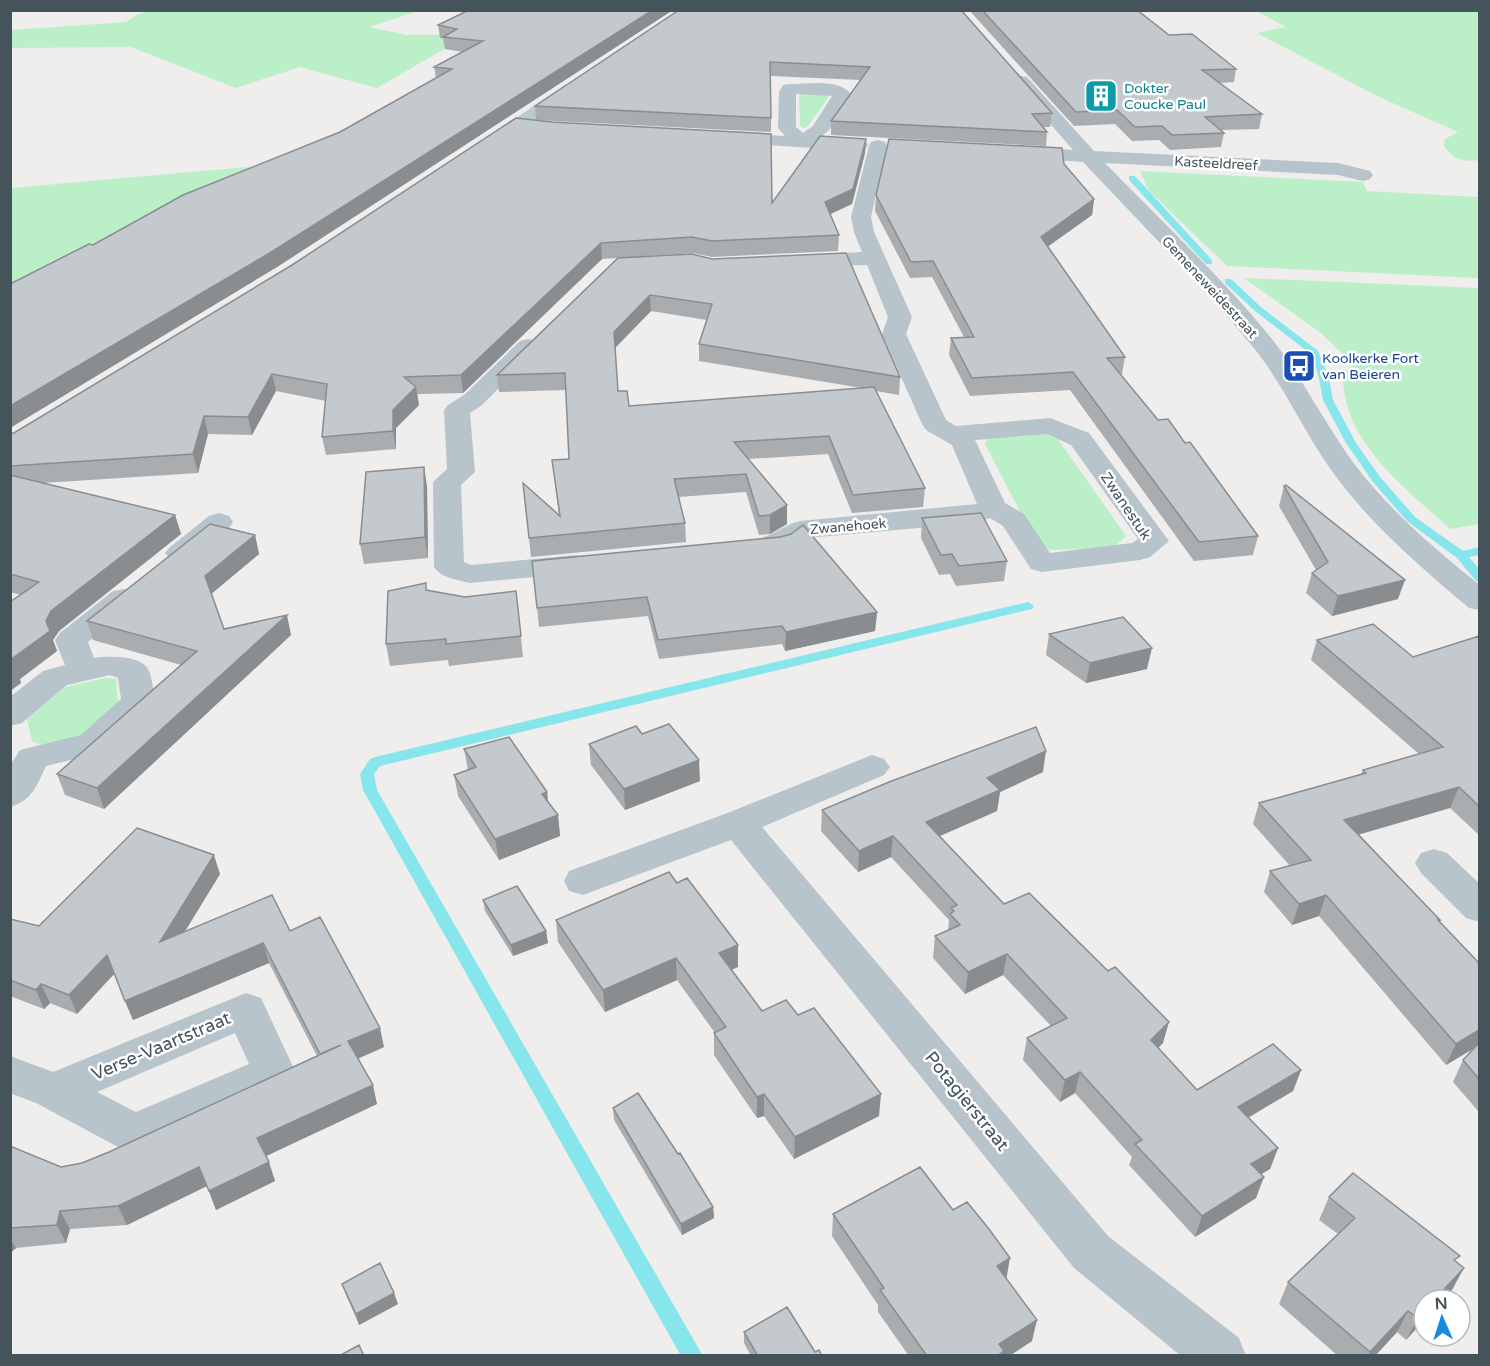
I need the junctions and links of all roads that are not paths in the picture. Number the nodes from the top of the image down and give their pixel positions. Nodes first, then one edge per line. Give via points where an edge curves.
1 (1012, 70) edge
2 (587, 78) edge
3 (517, 125) junction
4 (544, 128) edge
5 (710, 137) edge
6 (1006, 152) edge
7 (466, 157) edge
8 (1093, 161) junction
9 (875, 258) junction
10 (782, 262) edge
11 (546, 329) edge
12 (952, 434) junction
13 (993, 508) junction
14 (219, 522) dead end
15 (743, 547) edge
16 (601, 561) edge
17 (1479, 601) edge
18 (83, 670) junction
19 (10, 715) edge
20 (21, 755) edge
21 (872, 767) dead end
22 (10, 795) edge
23 (738, 822) junction
24 (1434, 863) dead end
25 (584, 881) dead end
26 (1479, 908) edge
27 (10, 1074) edge
28 (54, 1091) dead end
29 (1221, 1356) edge

1 - 8 street, Gemeneweidestraat
2 - 3 main road
3 - 4 street
3 - 7 main road
5 - 9 street via 889,146 861,217
6 - 8 street, Kasteeldreef
8 - 8 street, Kasteeldreef via 1336,177 1363,175 1338,169
8 - 17 street, Gemeneweidestraat via 1264,345 1342,466 1372,503 1418,550
9 - 10 street
9 - 12 street via 900,317 894,334 934,424
11 - 16 street via 473,400 457,410 460,472 447,482 449,567 470,574
12 - 13 street via 963,441
12 - 13 street, Zwanestuk via 1050,426 1080,439 1154,541 1140,551 1042,563 1014,520
13 - 15 street, Zwanehoek via 975,514 800,530 779,544
14 - 18 street via 71,640
18 - 19 street via 55,678
18 - 20 street via 112,665 133,672 138,702 92,744
20 - 22 street via 17,789
21 - 23 street
23 - 25 street
23 - 29 street, Potagierstraat via 1091,1252
24 - 26 street
27 - 28 street

